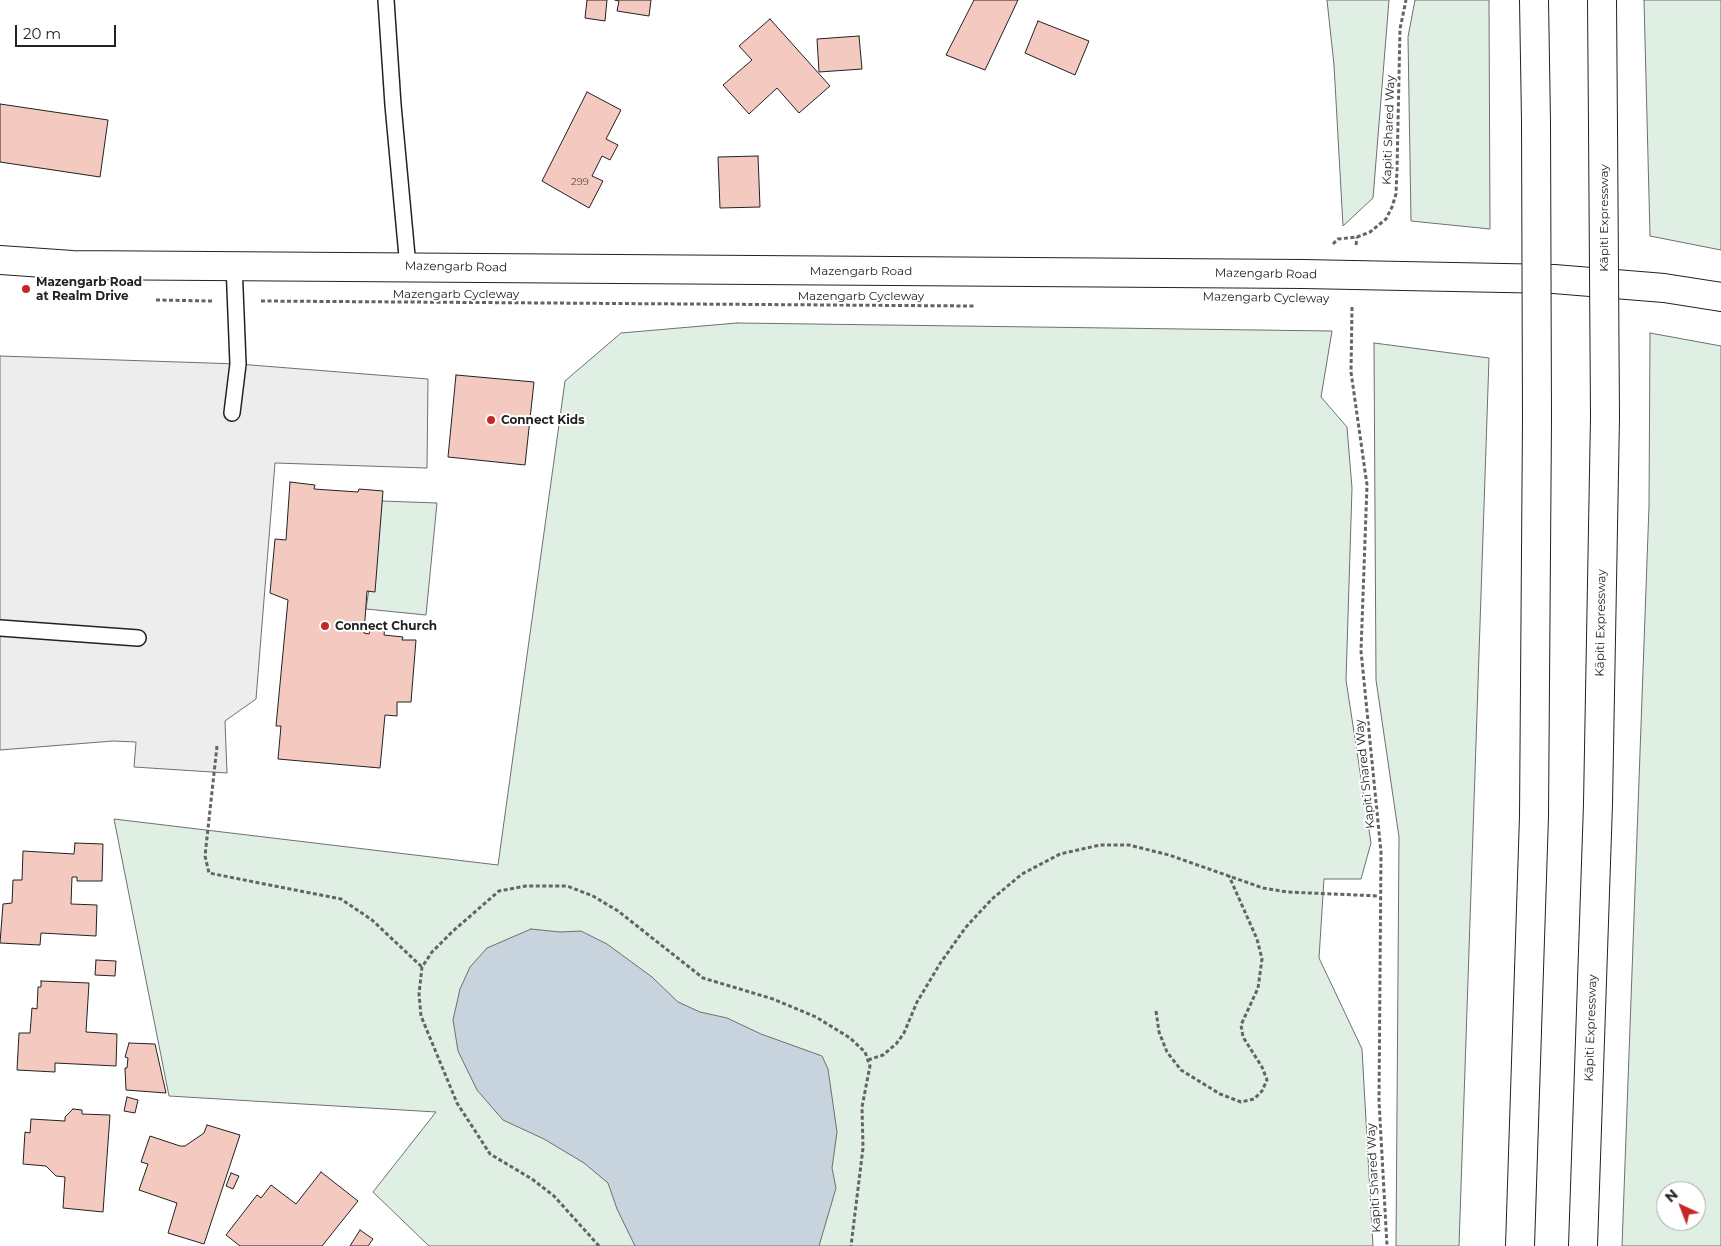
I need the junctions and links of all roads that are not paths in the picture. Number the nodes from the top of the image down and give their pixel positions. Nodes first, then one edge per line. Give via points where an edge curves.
1 (386, 0) edge
2 (1534, 0) edge
3 (1602, 0) edge
4 (0, 260) edge
5 (234, 264) junction
6 (408, 267) junction
7 (1721, 297) edge
8 (232, 413) dead end
9 (0, 628) edge
10 (138, 638) dead end
11 (1520, 1246) edge
12 (1584, 1246) edge

1 - 6 lane via 392,105
2 - 11 main road, bridge via 1537,419 1534,816
3 - 12 main road, Kāpiti Expressway, bridge via 1605,417 1598,804
4 - 5 main road, Mazengarb Road via 72,265
5 - 6 main road, Mazengarb Road
5 - 8 lane via 238,364
6 - 7 main road, Mazengarb Road via 1554,279 1664,288
9 - 10 lane

